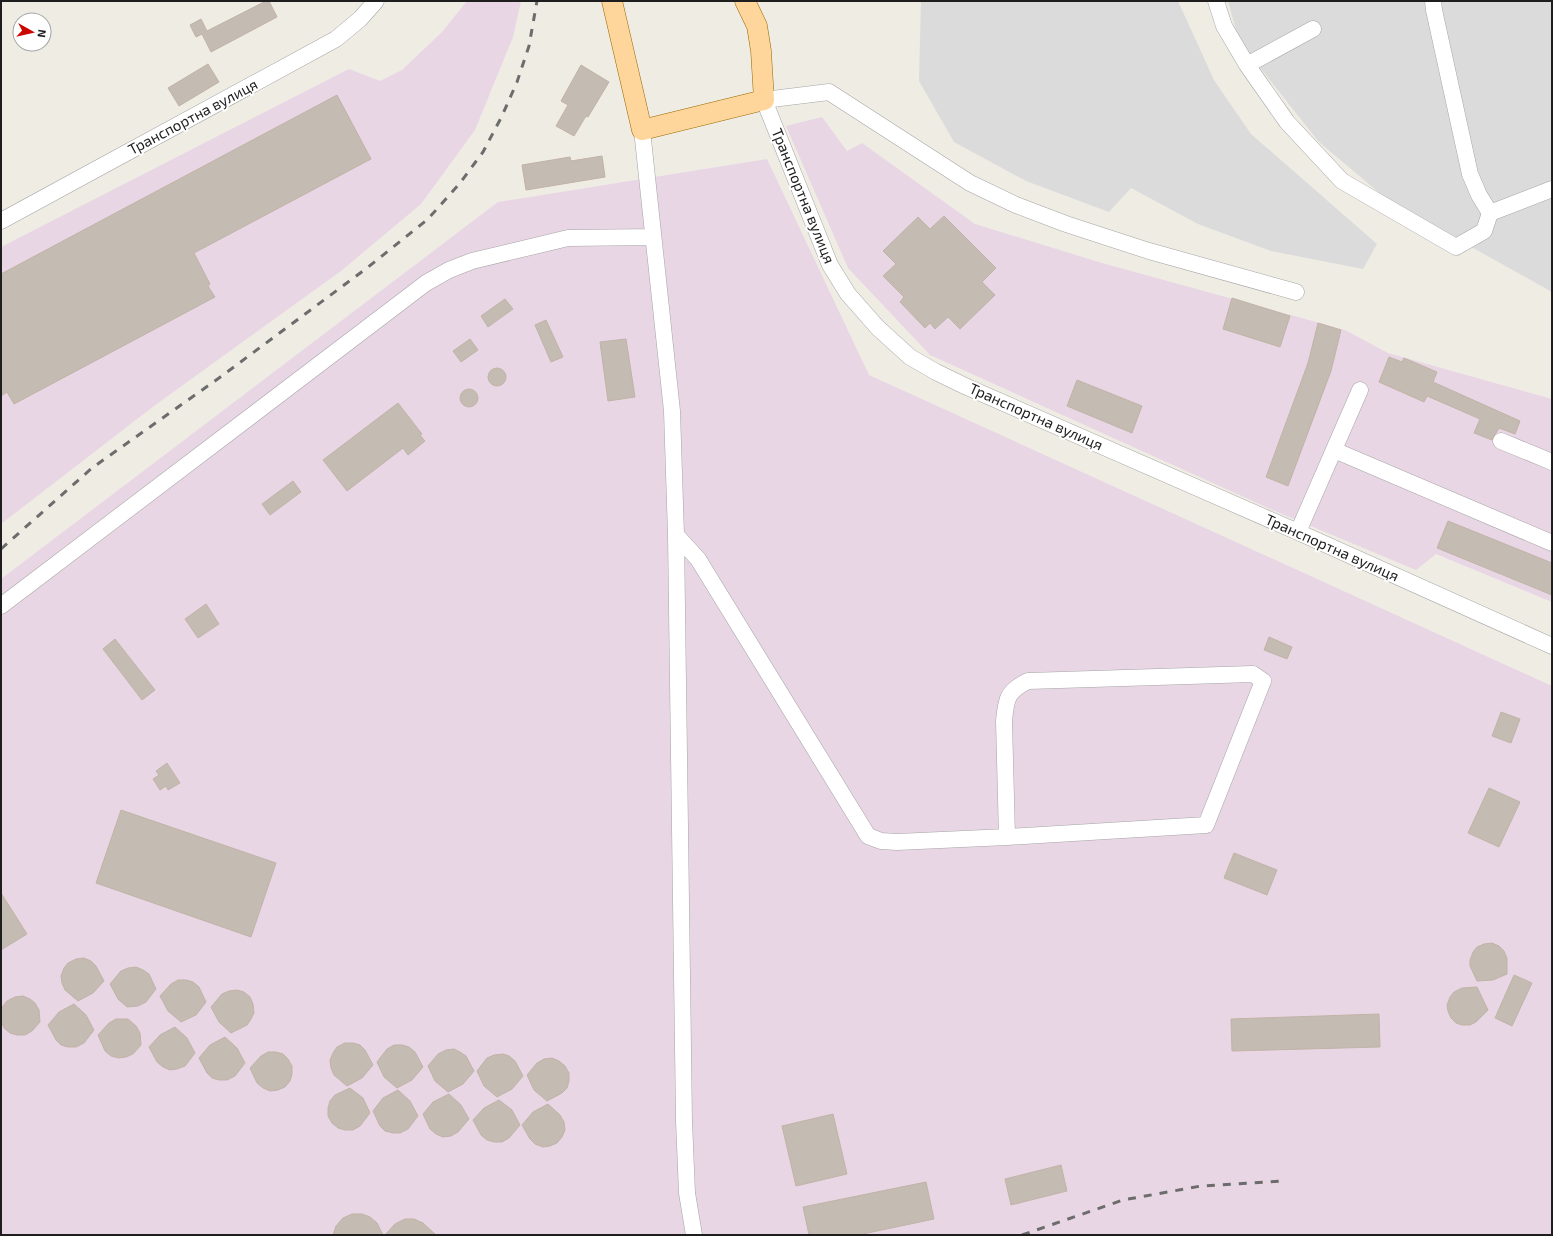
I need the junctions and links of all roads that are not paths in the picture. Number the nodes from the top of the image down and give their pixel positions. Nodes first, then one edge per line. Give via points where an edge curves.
1 (376, 1) edge
2 (612, 1) edge
3 (745, 1) edge
4 (1216, 1) edge
5 (1433, 1) edge
6 (1313, 29) dead end
7 (1247, 65) junction
8 (764, 100) junction
9 (642, 130) junction
10 (1552, 189) edge
11 (1490, 213) junction
12 (1, 221) edge
13 (653, 237) junction
14 (1296, 292) dead end
15 (1360, 390) dead end
16 (1501, 441) dead end
17 (1334, 450) junction
18 (1552, 462) edge
19 (1298, 532) junction
20 (676, 535) junction
21 (1552, 543) edge
22 (1, 606) edge
23 (1552, 646) edge
24 (1007, 837) junction
25 (694, 1235) edge

1 - 12 street, Транспортна вулиця via 336,40
2 - 9 main road
3 - 8 main road via 756,26 761,50
4 - 7 street via 1224,26
5 - 11 street via 1470,174
6 - 7 street
7 - 11 street via 1287,122 1342,181 1456,247 1484,231
8 - 9 main road
8 - 14 street via 829,92 970,183 1016,204 1066,224 1149,251
8 - 19 street, Транспортна вулиця via 830,265 848,294 878,328 910,356 968,387
9 - 13 street
10 - 11 street
13 - 20 street via 672,411
13 - 22 street via 568,238 472,260 431,280
15 - 17 street
16 - 18 street
17 - 19 street
17 - 21 street
19 - 23 street, Транспортна вулиця
20 - 24 street via 698,559 868,836 881,841 897,842
20 - 25 street via 684,1121 687,1193
24 - 24 street via 1206,825 1263,681 1253,674 1028,681 1016,687 1009,696 1004,721

